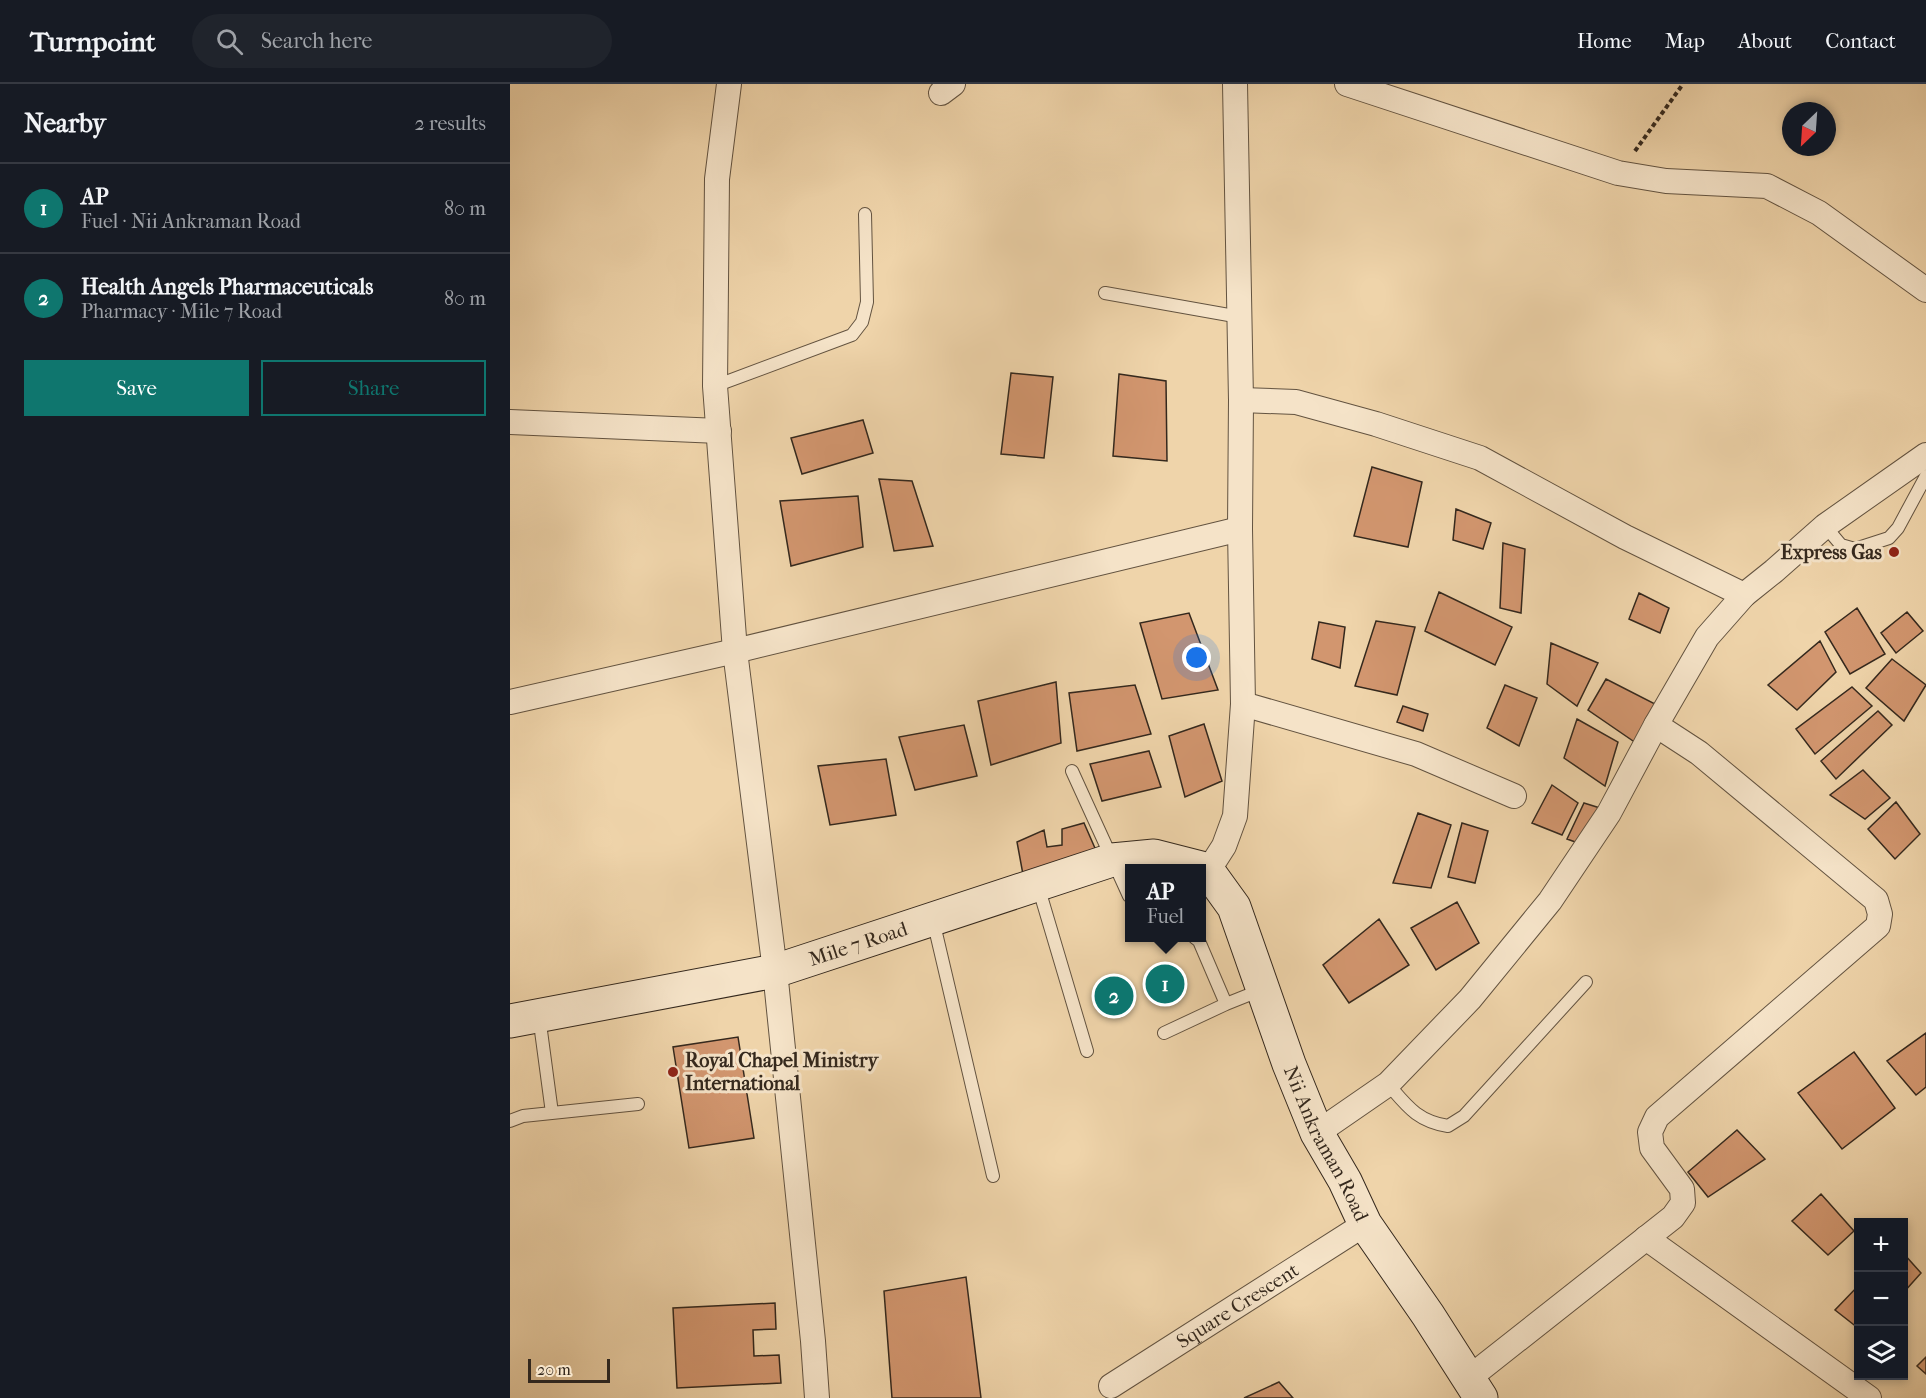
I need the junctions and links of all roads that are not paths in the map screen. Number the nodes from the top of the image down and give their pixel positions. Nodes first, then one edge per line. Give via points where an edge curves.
1 (729, 84) edge
2 (1235, 84) edge
3 (1347, 84) edge
4 (865, 214) dead end
5 (1926, 290) edge
6 (1105, 293) dead end
7 (1240, 317) junction
8 (715, 386) junction
9 (1241, 400) junction
10 (510, 422) edge
11 (719, 431) junction
12 (1924, 465) edge
13 (1825, 525) junction
14 (1240, 529) junction
15 (1744, 594) junction
16 (735, 651) junction
17 (510, 702) edge
18 (1243, 704) junction
19 (1656, 724) junction
20 (1072, 771) dead end
21 (1514, 796) dead end
22 (1112, 860) junction
23 (1184, 864) edge
24 (1206, 866) edge
25 (1206, 873) edge
26 (1037, 885) junction
27 (1125, 888) edge
28 (933, 919) junction
29 (1198, 942) edge
30 (775, 971) junction
31 (1586, 982) dead end
32 (1262, 990) junction
33 (1226, 1004) junction
34 (524, 1018) edge
35 (1164, 1033) dead end
36 (1087, 1051) dead end
37 (1388, 1083) junction
38 (638, 1104) dead end
39 (552, 1113) junction
40 (510, 1121) edge
41 (1317, 1133) junction
42 (993, 1176) dead end
43 (1365, 1224) junction
44 (1646, 1238) junction
45 (1111, 1386) dead end
46 (1475, 1388) edge
47 (817, 1398) edge
48 (1869, 1398) edge

1 - 8 street via 717,179
2 - 7 street
3 - 5 street via 1618,173 1666,181 1767,186 1819,213
4 - 8 lane via 867,302 862,322 852,335
6 - 7 lane
7 - 9 street
8 - 11 street
9 - 14 street
9 - 15 street via 1296,402 1480,458 1625,537
10 - 11 street
11 - 16 street
12 - 13 street
12 - 13 lane via 1898,528 1889,538 1855,549 1841,545
13 - 15 street
14 - 16 street
14 - 18 street
15 - 19 street via 1707,637
16 - 17 street
16 - 30 street
18 - 21 street via 1416,754
18 - 24 street via 1235,816 1224,846
19 - 37 street via 1609,813 1550,901 1470,999
19 - 44 street via 1699,753 1876,900 1880,914 1878,926 1657,1117 1650,1132 1652,1148 1682,1189 1683,1203 1673,1217
20 - 22 lane
22 - 23 street, Mile 7 Road via 1154,856
22 - 26 street, Mile 7 Road
22 - 27 lane
25 - 32 street, Nii Ankraman Road via 1234,908
26 - 28 street, Mile 7 Road
26 - 36 lane
28 - 30 street, Mile 7 Road
28 - 42 lane
29 - 33 lane
30 - 34 street, Mile 7 Road
30 - 47 street
31 - 37 lane via 1464,1116 1448,1126 1431,1123 1414,1113
32 - 33 lane
32 - 41 street, Nii Ankraman Road
33 - 35 lane
34 - 39 lane
37 - 41 street
38 - 39 lane
39 - 40 lane
41 - 43 street, Nii Ankraman Road
43 - 45 street, Square Crescent
43 - 46 street, Nii Ankraman Road
44 - 46 street
44 - 48 street

